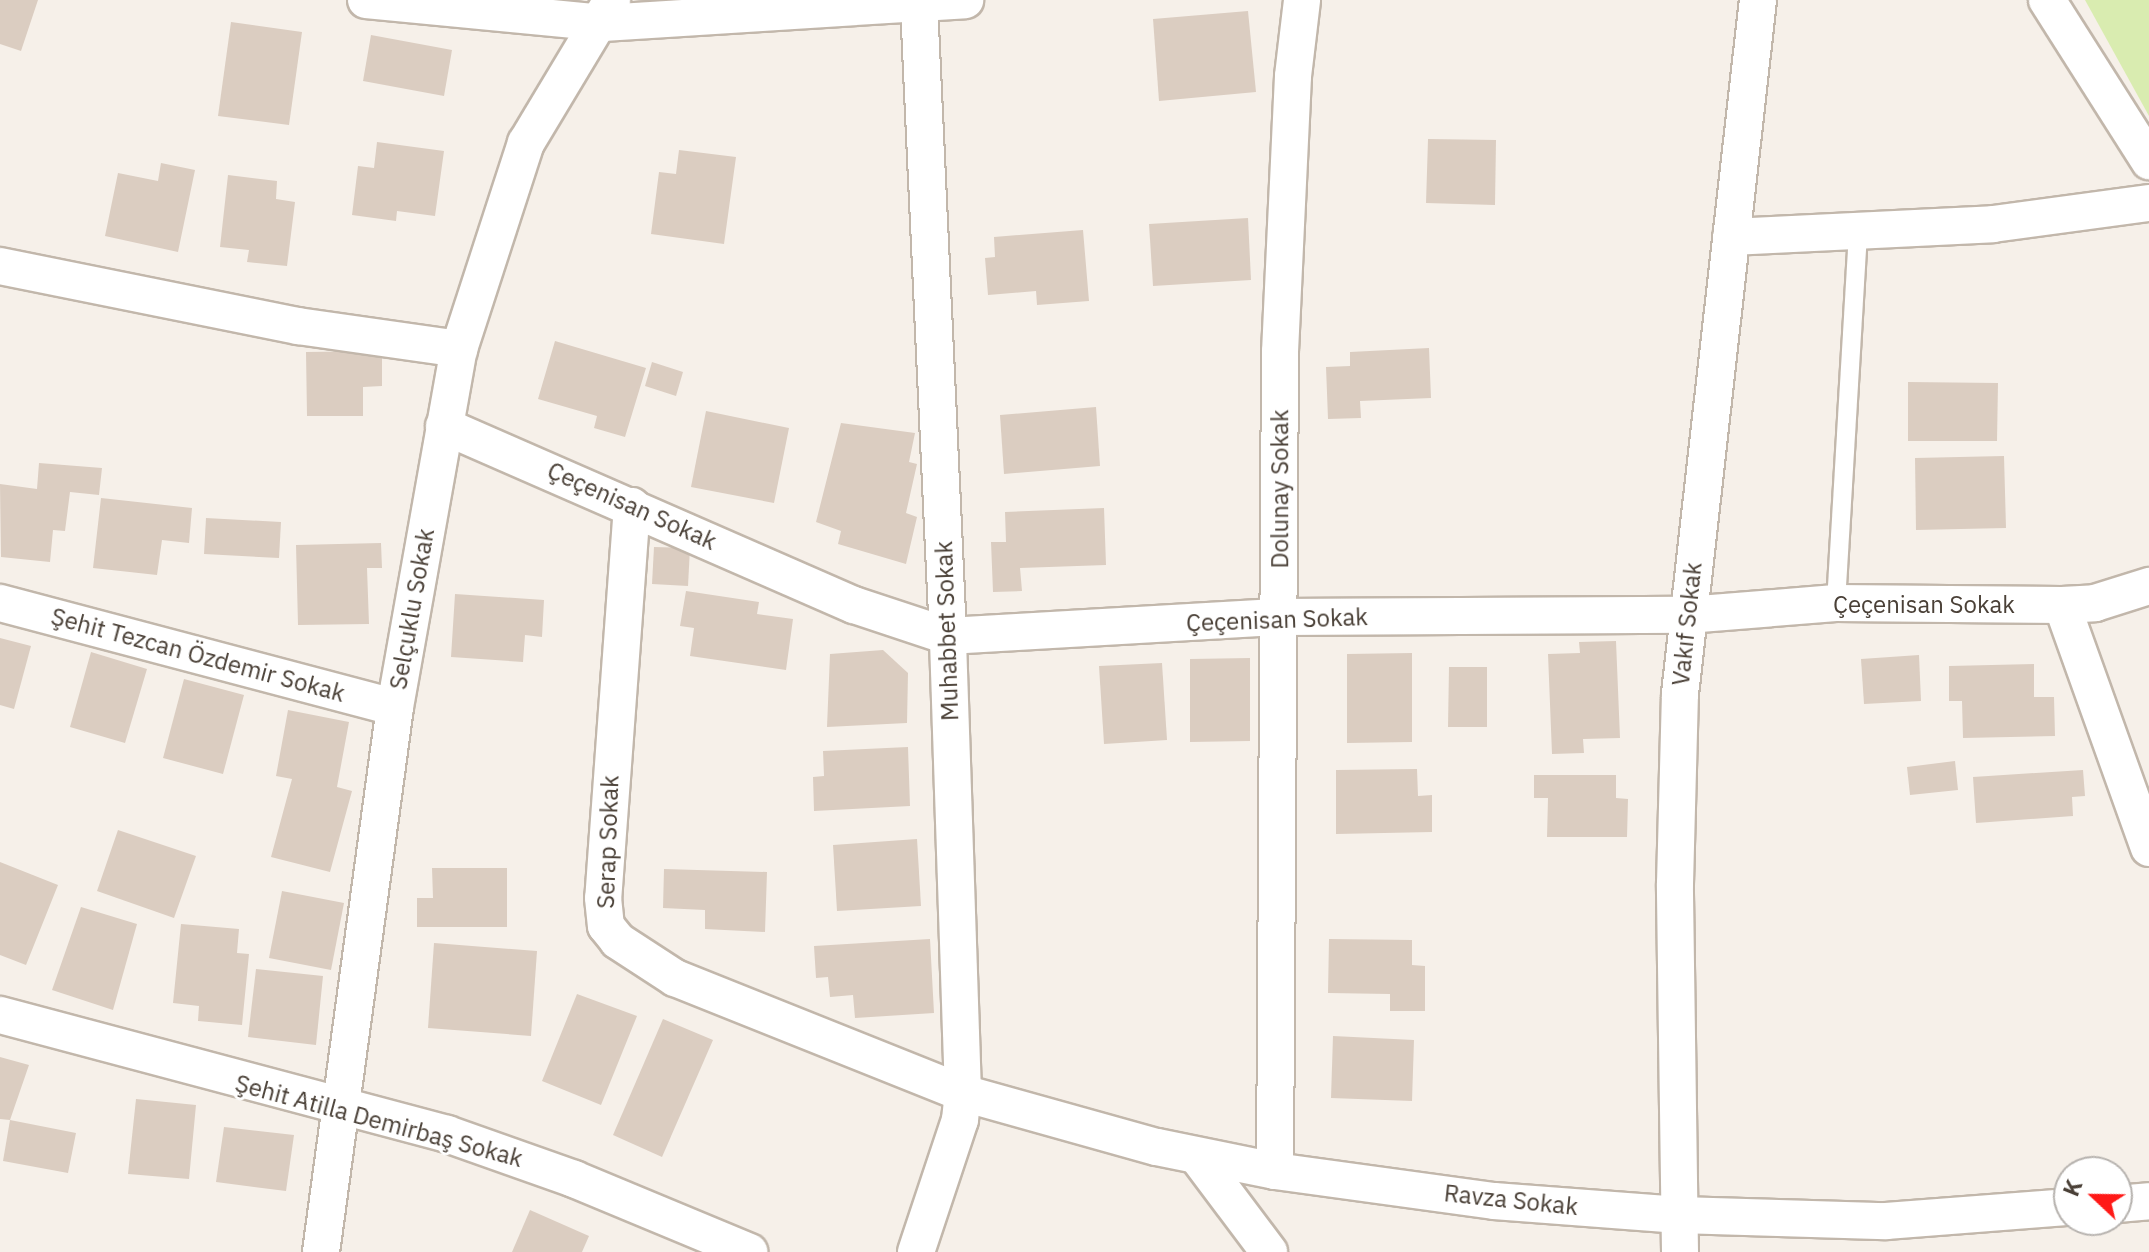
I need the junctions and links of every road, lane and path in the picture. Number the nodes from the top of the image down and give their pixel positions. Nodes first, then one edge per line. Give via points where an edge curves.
1 (366, 0) edge
2 (965, 0) edge
3 (1302, 0) edge
4 (1758, 0) edge
5 (2047, 0) edge
6 (919, 4) junction
7 (607, 11) edge
8 (2149, 161) edge
9 (2149, 203) edge
10 (1858, 231) junction
11 (1731, 237) junction
12 (0, 266) edge
13 (459, 349) junction
14 (444, 426) junction
15 (632, 506) junction
16 (2149, 586) edge
17 (0, 603) edge
18 (1836, 603) junction
19 (2062, 605) junction
20 (1687, 615) junction
21 (1280, 617) junction
22 (948, 636) junction
23 (395, 707) junction
24 (2149, 848) edge
25 (0, 1015) edge
26 (963, 1093) junction
27 (343, 1108) junction
28 (1197, 1156) junction
29 (1275, 1171) junction
30 (2053, 1208) edge
31 (1679, 1215) junction
32 (321, 1252) edge
33 (749, 1252) edge
34 (916, 1252) edge
35 (1269, 1252) edge
36 (1680, 1252) edge

1 - 7 street
2 - 6 street
3 - 21 street, Dolunay Sokak via 1280,352
4 - 11 street, Vakıf Sokak
5 - 8 street
6 - 7 street
6 - 22 street, Muhabbet Sokak
7 - 13 street, Selçuklu Sokak via 564,72 526,143
9 - 10 street via 1993,224
10 - 11 street
10 - 18 lane
11 - 20 street, Vakıf Sokak
12 - 13 street via 298,326
13 - 14 street, Selçuklu Sokak
14 - 15 street, Çeçenisan Sokak
14 - 23 street, Selçuklu Sokak
15 - 22 street, Çeçenisan Sokak via 854,605
15 - 26 street, Serap Sokak via 604,843 606,926 638,957 675,978
16 - 19 street, Çeçenisan Sokak via 2095,603
17 - 23 street, Şehit Tezcan Özdemir Sokak
18 - 19 street, Çeçenisan Sokak
18 - 20 street, Çeçenisan Sokak
19 - 24 street
20 - 21 street, Çeçenisan Sokak
20 - 31 street, Vakıf Sokak via 1675,884
21 - 22 street, Çeçenisan Sokak
21 - 29 street, Dolunay Sokak
22 - 26 street, Muhabbet Sokak
23 - 27 street, Selçuklu Sokak
25 - 27 street, Şehit Atilla Demirbaş Sokak
26 - 28 street, Ravza Sokak
26 - 34 street, Muhabbet Sokak via 960,1120
27 - 32 street, Selçuklu Sokak
27 - 33 street, Şehit Atilla Demirbaş Sokak via 516,1157
28 - 29 street, Ravza Sokak
28 - 35 street
29 - 31 street, Ravza Sokak via 1494,1201
30 - 31 street, Ravza Sokak via 1886,1221
31 - 36 street, Vakıf Sokak

